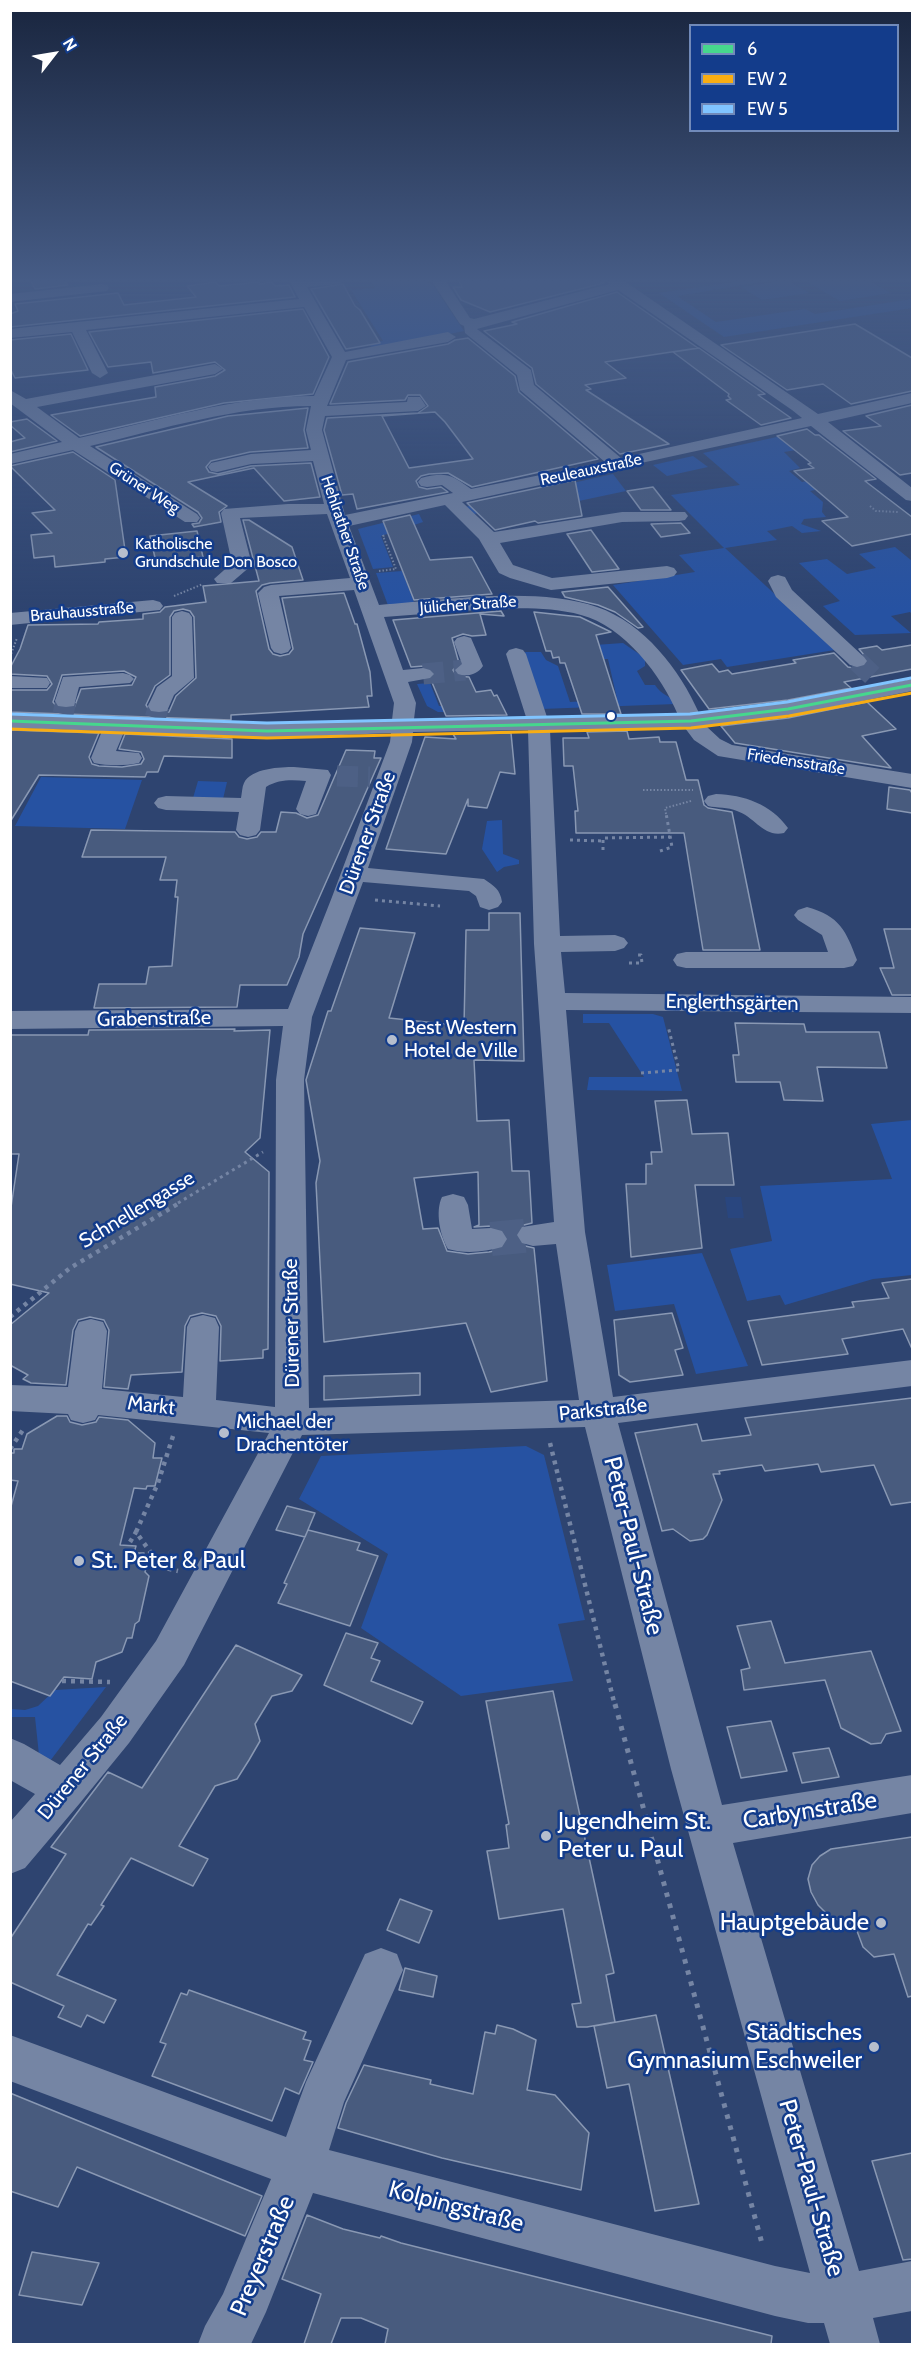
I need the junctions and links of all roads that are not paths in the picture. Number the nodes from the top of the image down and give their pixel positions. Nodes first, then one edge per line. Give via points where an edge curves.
1 (82, 390) edge
2 (326, 390) edge
3 (529, 390) edge
4 (773, 390) edge
5 (912, 398) edge
6 (17, 400) edge
7 (414, 400) dead end
8 (257, 403) junction
9 (318, 407) junction
10 (290, 411) dead end
11 (816, 420) junction
12 (77, 445) junction
13 (320, 455) junction
14 (10, 459) edge
15 (618, 464) junction
16 (217, 467) dead end
17 (427, 482) dead end
18 (912, 496) edge
19 (459, 498) junction
20 (337, 516) junction
21 (679, 516) dead end
22 (191, 518) dead end
23 (488, 539) junction
24 (667, 572) dead end
25 (368, 577) junction
26 (224, 579) road end
27 (778, 581) dead end
28 (153, 606) road end
29 (372, 612) junction
30 (182, 617) dead end
31 (10, 619) edge
32 (464, 642) dead end
33 (280, 648) dead end
34 (516, 654) dead end
35 (857, 660) tunnel mouth
36 (465, 669) dead end
37 (423, 674) tunnel mouth
38 (396, 677) junction
39 (123, 679) dead end
40 (10, 682) edge
41 (39, 682) dead end
42 (912, 685) edge
43 (63, 713) junction
44 (156, 717) junction
45 (10, 721) edge
46 (691, 721) junction
47 (116, 725) junction
48 (539, 725) junction
49 (403, 726) junction
50 (131, 758) dead end
51 (912, 781) edge
52 (721, 797) road end
53 (166, 803) dead end
54 (251, 806) junction
55 (308, 809) dead end
56 (776, 828) dead end
57 (248, 830) dead end
58 (353, 874) junction
59 (489, 902) dead end
60 (807, 915) dead end
61 (615, 943) dead end
62 (547, 944) junction
63 (686, 960) dead end
64 (552, 1001) junction
65 (912, 1005) edge
66 (298, 1017) junction
67 (10, 1020) edge
68 (453, 1205) dead end
69 (570, 1232) junction
70 (533, 1235) tunnel mouth
71 (491, 1239) tunnel mouth
72 (203, 1327) dead end
73 (91, 1330) dead end
74 (912, 1373) edge
75 (10, 1398) edge
76 (84, 1405) junction
77 (194, 1410) junction
78 (598, 1412) junction
79 (292, 1422) junction
80 (10, 1757) edge
81 (66, 1789) junction
82 (912, 1794) edge
83 (708, 1827) junction
84 (10, 1854) edge
85 (381, 1970) dead end
86 (10, 2058) edge
87 (300, 2166) junction
88 (912, 2286) edge
89 (843, 2299) junction
90 (223, 2344) edge
91 (855, 2344) edge

1 - 6 street
2 - 9 street, Hehlrather Straße
3 - 15 street
4 - 11 street
5 - 11 street, Reuleauxstraße
6 - 12 street, Grüner Weg
7 - 9 street via 418,406
8 - 9 street
8 - 10 street via 265,412
8 - 12 street
9 - 13 street, Hehlrather Straße via 314,430
11 - 15 street, Reuleauxstraße
11 - 18 street
12 - 14 street
12 - 22 street, Grüner Weg
13 - 16 street via 251,459
13 - 20 street, Hehlrather Straße
15 - 19 street, Reuleauxstraße
17 - 19 street via 446,479
19 - 20 street, Reuleauxstraße
19 - 23 street
20 - 25 street, Hehlrather Straße
20 - 26 street, Reuleauxstraße via 288,509 230,513 242,565
21 - 23 street via 622,517
23 - 24 street via 506,569 543,583
25 - 29 street, Hehlrather Straße
25 - 33 street via 268,594
27 - 35 street via 783,593
28 - 31 street, Brauhausstraße
29 - 38 street, Hehlrather Straße
29 - 46 street, Jülicher Straße via 509,600 595,612 626,634 667,673 680,692
30 - 44 street via 183,678 165,692
32 - 36 street via 473,666
34 - 48 street, Peter-Paul-Straße
37 - 38 street
38 - 49 street, Hehlrather Straße via 405,703
39 - 43 street via 70,681
40 - 41 street
42 - 46 street via 881,683 766,713
43 - 45 street
43 - 47 street
44 - 47 street
44 - 49 street via 267,731
46 - 48 street
46 - 51 street, Friedensstraße via 709,744 727,755
47 - 50 street via 102,758
48 - 49 street
48 - 62 street, Peter-Paul-Straße
49 - 58 street, Dürener Straße via 401,741 379,778
52 - 56 street via 764,814
53 - 54 street
54 - 55 street via 255,784 262,779 277,774 328,775
54 - 57 street
58 - 59 street via 475,884 488,893
58 - 66 street, Dürener Straße
60 - 63 street via 833,931 844,960
61 - 62 street
62 - 64 street, Peter-Paul-Straße
64 - 65 street, Englerthsgärten
64 - 69 street, Peter-Paul-Straße
66 - 67 street, Grabenstraße
66 - 79 street, Dürener Straße via 290,1080 283,1241
68 - 71 street via 459,1241
69 - 70 street
69 - 78 street, Peter-Paul-Straße
72 - 77 street
73 - 76 street
74 - 78 street, Parkstraße
75 - 76 street, Markt
76 - 77 street, Markt
77 - 79 street, Markt
78 - 79 street, Parkstraße
78 - 83 street, Peter-Paul-Straße
79 - 81 street, Dürener Straße via 170,1653 115,1730
80 - 81 street
81 - 84 street, Dürener Straße
82 - 83 street, Carbynstraße
83 - 89 street, Peter-Paul-Straße
85 - 87 street, Preyerstraße via 322,2098
86 - 87 street, Kolpingstraße
87 - 89 street, Kolpingstraße via 775,2291 808,2298
87 - 90 street, Preyerstraße via 241,2312
88 - 89 street, Kolpingstraße
89 - 91 street, Peter-Paul-Straße

